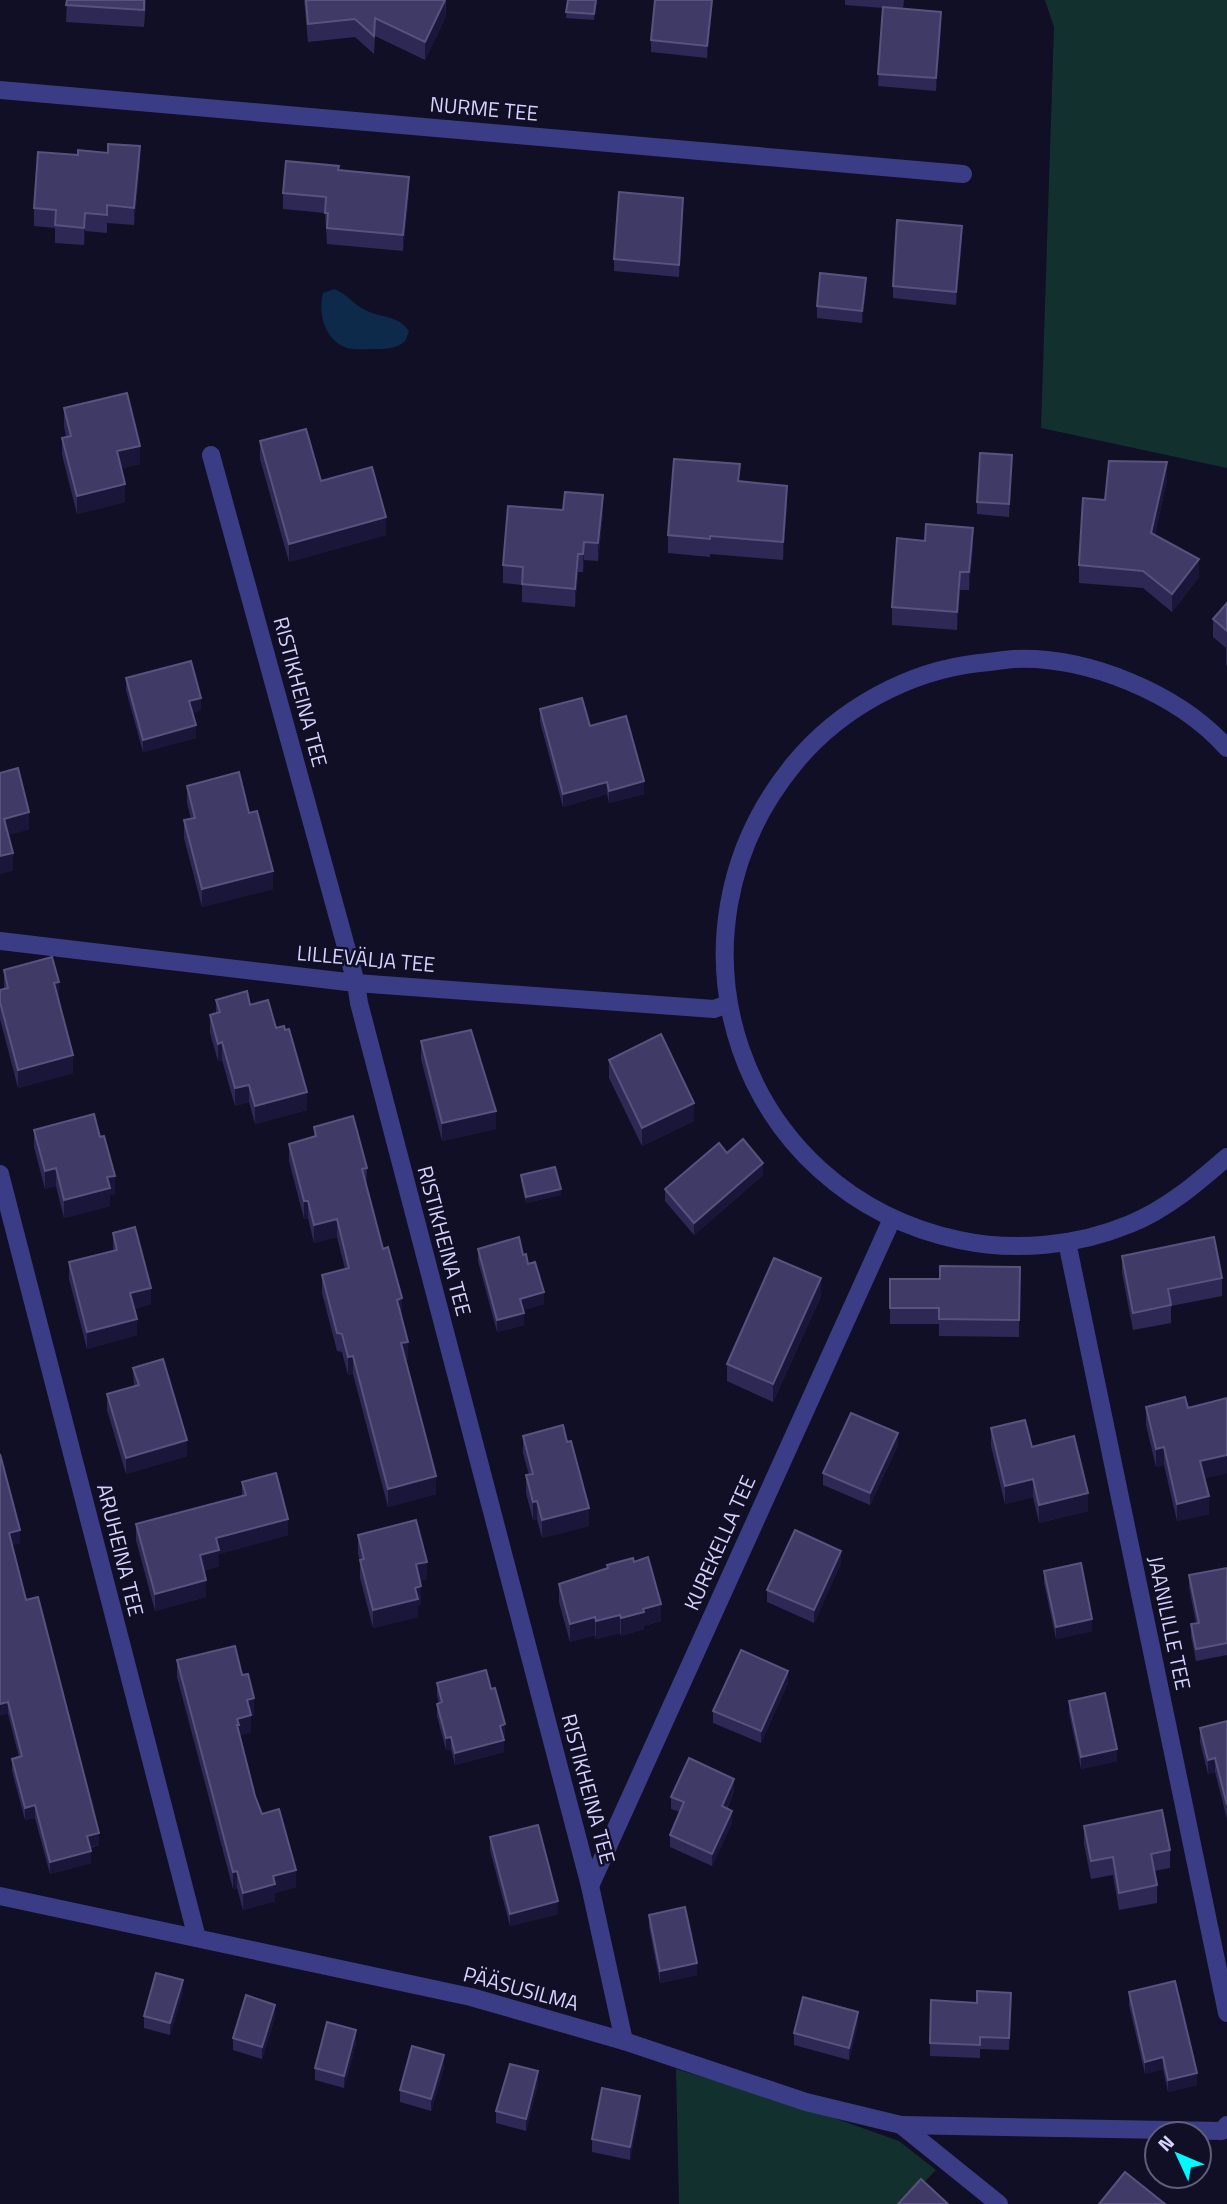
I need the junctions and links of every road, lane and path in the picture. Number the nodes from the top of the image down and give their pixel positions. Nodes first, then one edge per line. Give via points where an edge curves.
1 (0, 90) edge
2 (963, 174) dead end
3 (211, 455) dead end
4 (1227, 748) edge
5 (0, 941) edge
6 (356, 983) junction
7 (728, 1004) junction
8 (1227, 1157) edge
9 (0, 1174) edge
10 (892, 1219) junction
11 (1067, 1242) junction
12 (590, 1886) junction
13 (0, 1896) edge
14 (197, 1938) junction
15 (1227, 2012) edge
16 (624, 2040) junction
17 (901, 2125) junction
18 (1227, 2125) edge
19 (999, 2204) edge

1 - 2 street, NURME TEE
3 - 6 street, RISTIKHEINA TEE
4 - 7 street via 1174,704 1125,679 1072,664 993,661 959,665 904,682 854,709 809,746 773,790 747,840 730,892 724,948
5 - 6 street, LILLEVÄLJA TEE
6 - 7 street, LILLEVÄLJA TEE via 713,1009
6 - 12 street, RISTIKHEINA TEE
7 - 10 street via 739,1049 758,1092 783,1131 815,1166
8 - 11 street via 1187,1192 1130,1224
9 - 14 street, ARUHEINA TEE
10 - 11 street via 934,1235 978,1244 1023,1247
10 - 12 street, KUREKELLA TEE
11 - 15 street, JAANILILLE TEE
12 - 16 street, RISTIKHEINA TEE
13 - 14 street, PÄÄSUSILMA
14 - 16 street, PÄÄSUSILMA via 471,1997
16 - 17 street, PÄÄSUSILMA via 806,2102
17 - 18 street via 1222,2131
17 - 19 street, PÄÄSUSILMA

